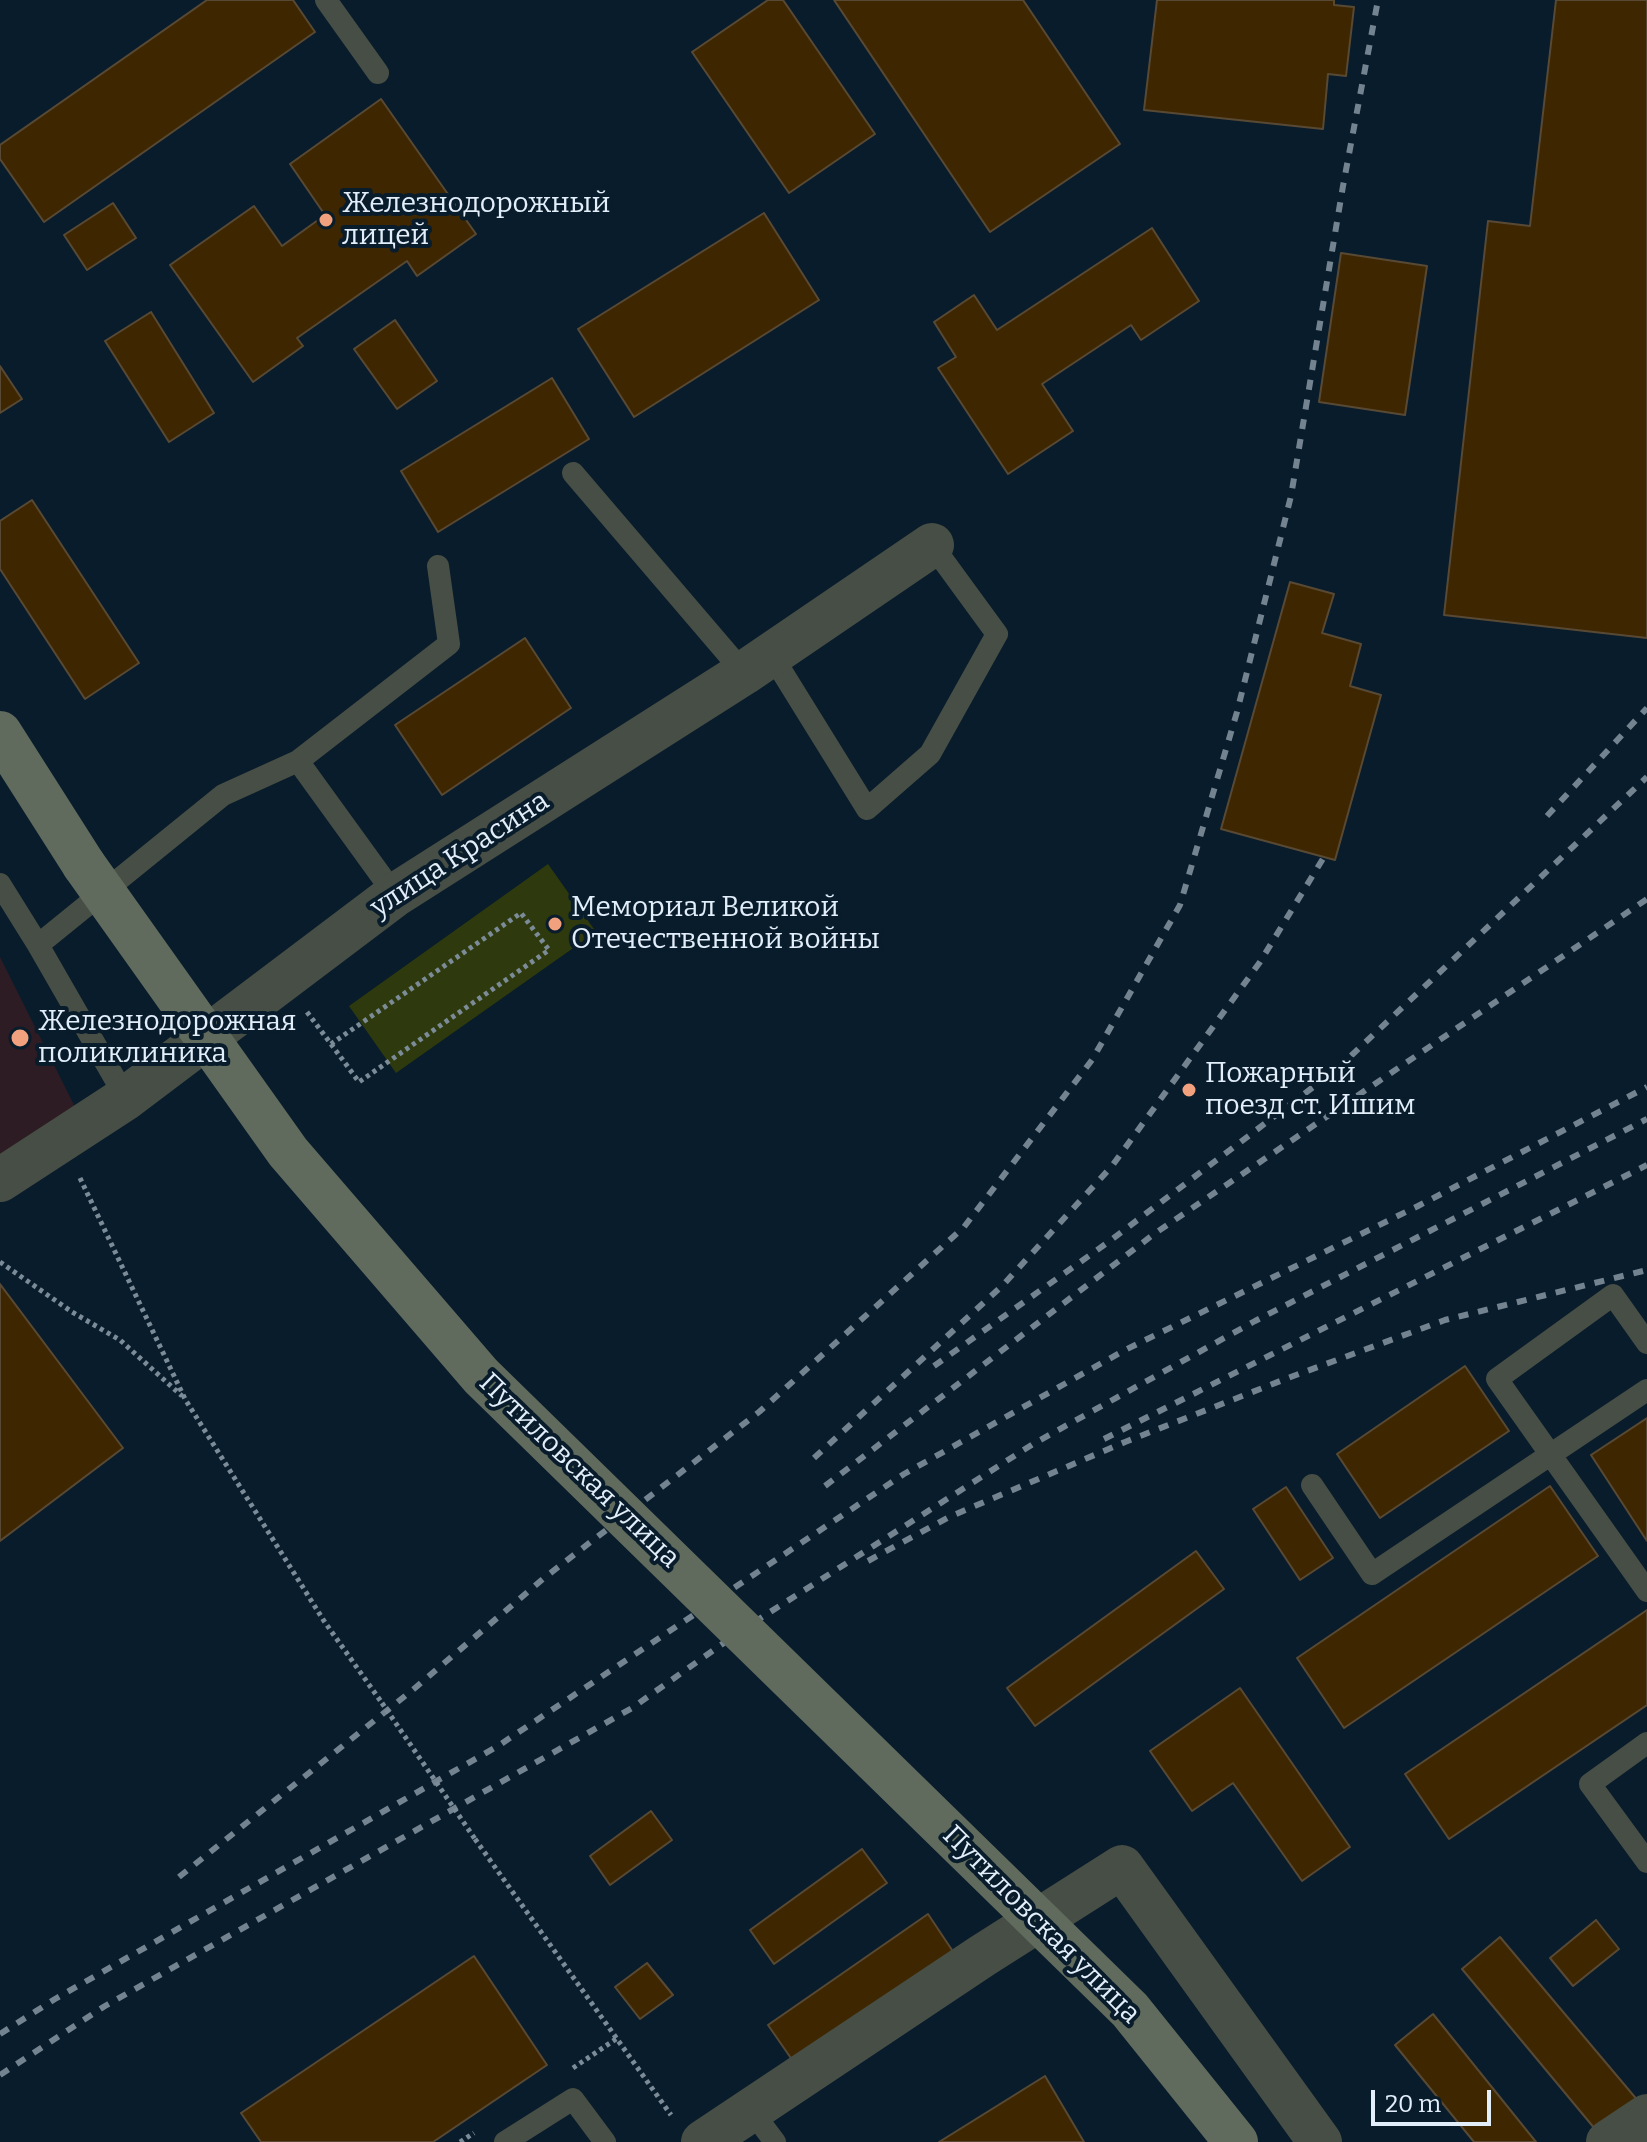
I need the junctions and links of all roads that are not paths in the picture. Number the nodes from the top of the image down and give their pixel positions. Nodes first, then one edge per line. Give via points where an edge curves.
1 (326, 0) edge
2 (378, 73) dead end
3 (573, 473) dead end
4 (932, 545) joint
5 (438, 566) dead end
6 (758, 664) junction
7 (0, 733) edge
8 (298, 761) junction
9 (0, 884) edge
10 (395, 895) junction
11 (38, 945) junction
12 (126, 1098) junction
13 (0, 1180) edge
14 (1647, 1343) edge
15 (1647, 1390) edge
16 (1550, 1454) junction
17 (1312, 1485) dead end
18 (1647, 1591) edge
19 (1647, 1743) edge
20 (1647, 1862) edge
21 (1647, 2116) edge
22 (763, 2126) edge
23 (688, 2129) edge
24 (505, 2142) edge
25 (605, 2142) edge
26 (1236, 2142) edge
27 (1320, 2142) edge
28 (1608, 2142) edge

1 - 2 lane
3 - 6 lane
4 - 6 street, улица Красина
4 - 6 lane via 997,634 930,754 867,809
5 - 8 lane via 449,644
6 - 10 street, улица Красина
7 - 26 main road, Путиловская улица, bridge via 84,865 288,1152 481,1376 1130,2010
8 - 10 lane
8 - 11 lane via 223,795
9 - 11 lane
10 - 12 street, улица Красина
11 - 12 lane
12 - 13 street, улица Красина
14 - 16 lane via 1613,1295 1497,1379
15 - 16 lane
16 - 17 lane via 1372,1574
16 - 18 lane
19 - 20 lane via 1590,1784
21 - 28 street
22 - 23 street
22 - 27 street via 982,1956 1122,1867
24 - 25 lane via 573,2099

